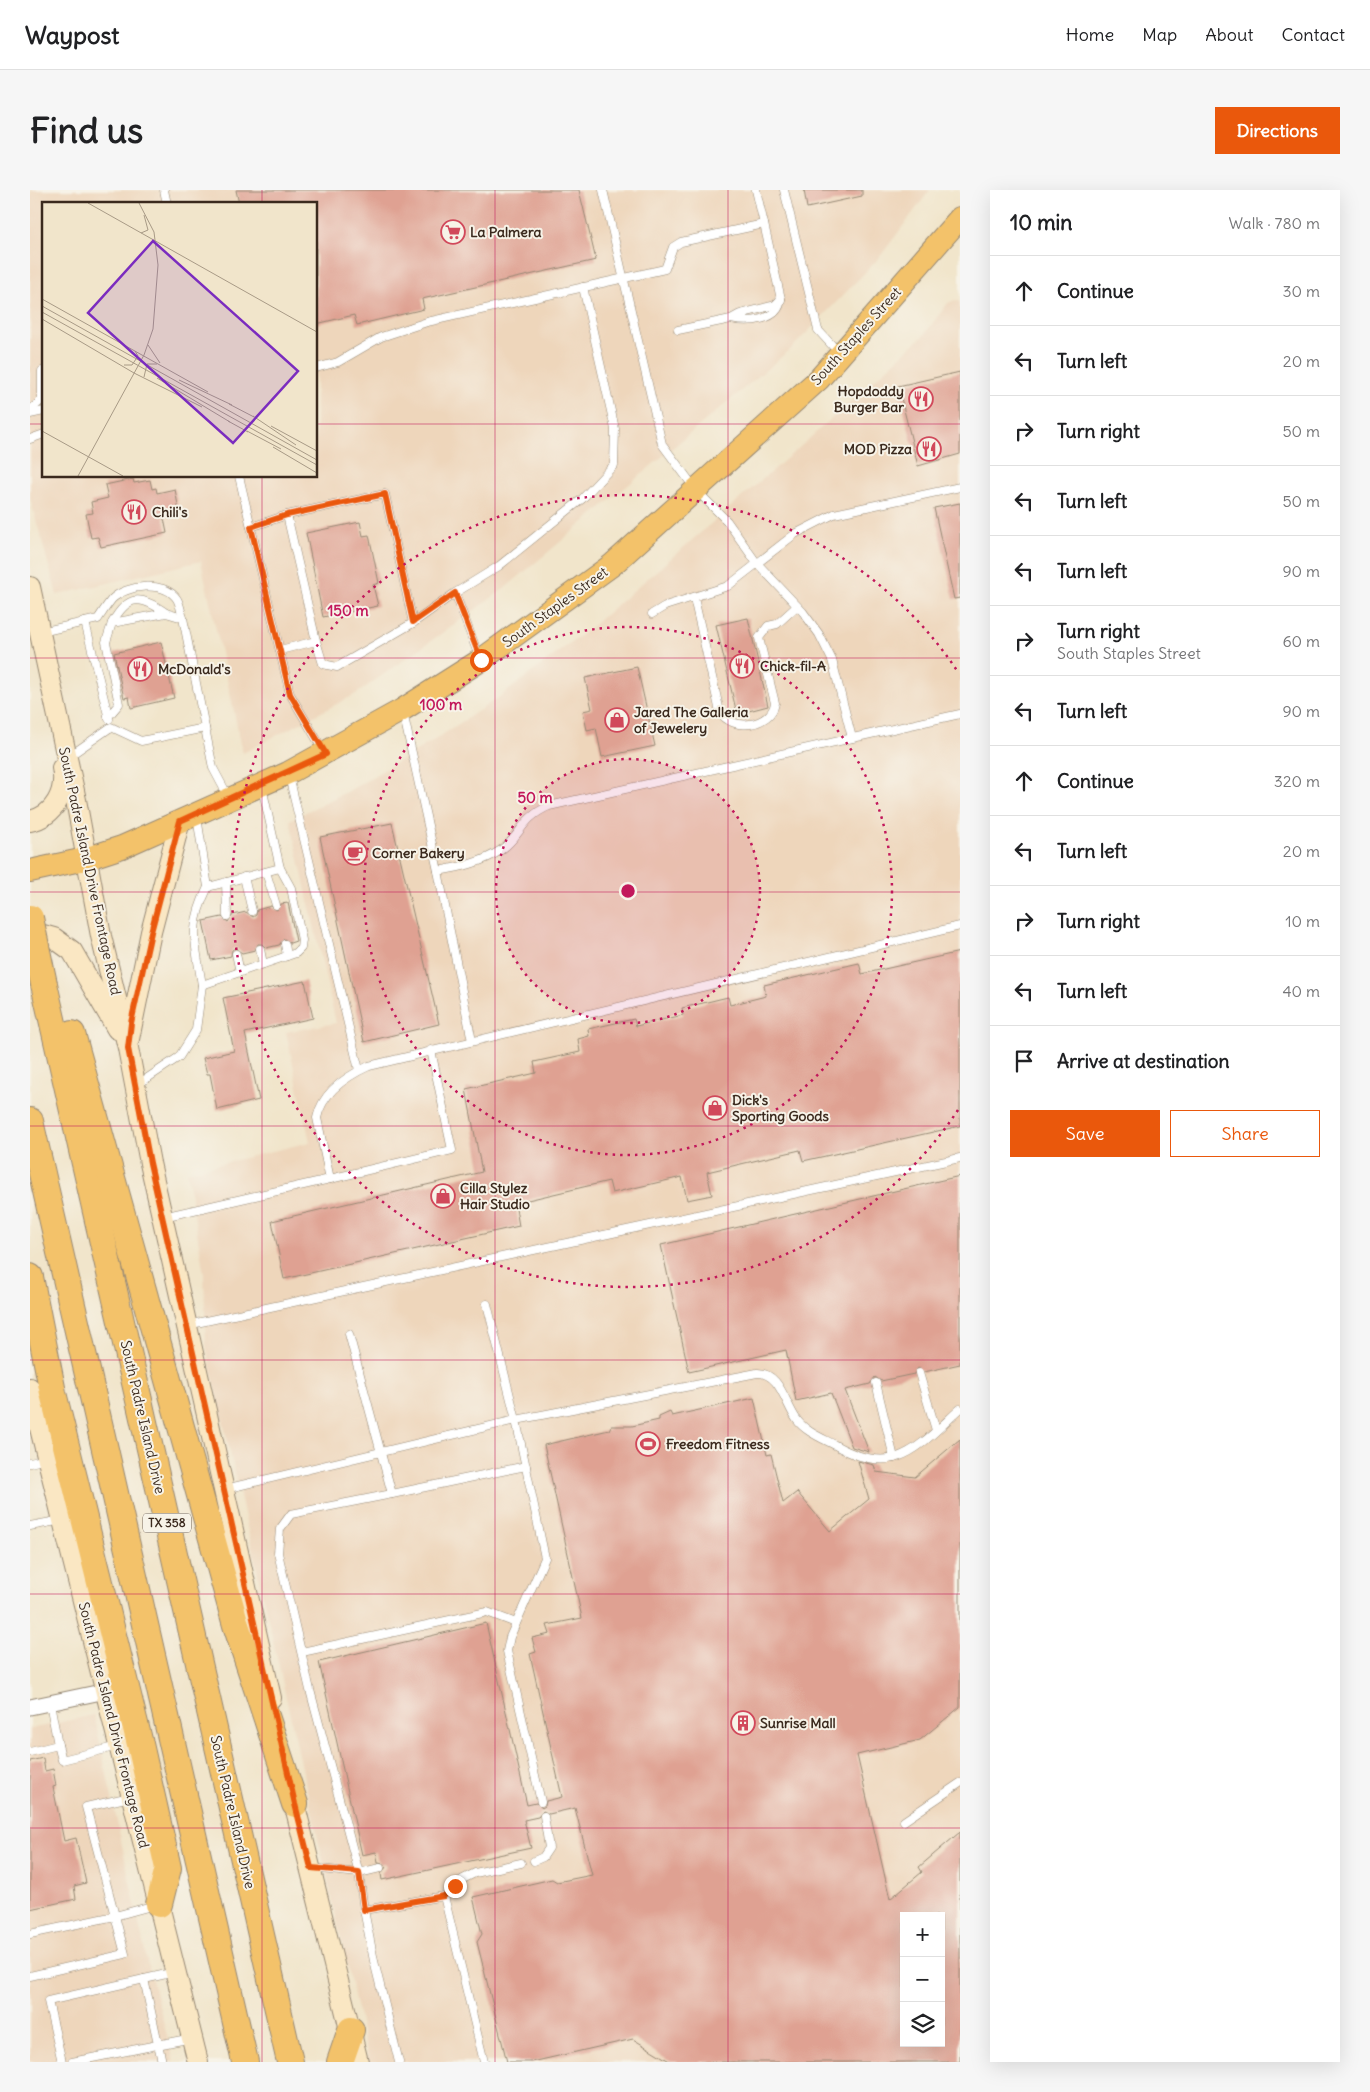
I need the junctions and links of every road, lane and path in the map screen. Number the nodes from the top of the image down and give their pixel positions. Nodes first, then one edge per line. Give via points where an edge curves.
1 (603, 190) edge
2 (756, 190) edge
3 (784, 190) edge
4 (960, 218) edge
5 (764, 224) junction
6 (623, 279) junction
7 (584, 288) junction
8 (678, 330) dead end
9 (840, 355) junction
10 (318, 367) edge
11 (42, 370) dead end
12 (30, 410) edge
13 (42, 435) edge
14 (30, 439) edge
15 (240, 478) edge
16 (960, 487) edge
17 (696, 490) junction
18 (287, 515) junction
19 (251, 527) junction
20 (756, 562) junction
21 (30, 586) edge
22 (455, 593) junction
23 (694, 598) junction
24 (797, 606) junction
25 (166, 613) junction
26 (652, 614) dead end
27 (183, 618) junction
28 (85, 622) junction
29 (413, 622) junction
30 (112, 623) junction
31 (42, 632) junction
32 (316, 641) junction
33 (280, 650) junction
34 (481, 660) junction
35 (402, 710) junction
36 (960, 714) edge
37 (108, 716) junction
38 (111, 727) junction
39 (205, 728) junction
40 (852, 738) junction
41 (326, 754) junction
42 (67, 758) junction
43 (288, 773) junction
44 (261, 786) junction
45 (230, 799) junction
46 (189, 818) junction
47 (30, 821) edge
48 (85, 859) junction
49 (280, 868) junction
50 (30, 871) edge
51 (266, 872) junction
52 (438, 872) junction
53 (244, 878) junction
54 (226, 882) junction
55 (208, 887) junction
56 (276, 905) dead end
57 (252, 911) dead end
58 (227, 916) dead end
59 (30, 918) edge
60 (960, 926) edge
61 (30, 936) edge
62 (285, 944) dead end
63 (260, 949) dead end
64 (236, 954) dead end
65 (287, 956) junction
66 (263, 964) junction
67 (240, 972) junction
68 (44, 984) junction
69 (202, 984) junction
70 (472, 1041) junction
71 (128, 1048) junction
72 (431, 1050) junction
73 (359, 1070) junction
74 (135, 1086) junction
75 (30, 1121) edge
76 (960, 1158) edge
77 (330, 1179) junction
78 (163, 1217) junction
79 (30, 1277) edge
80 (487, 1304) dead end
81 (187, 1325) junction
82 (349, 1334) dead end
83 (919, 1373) dead end
84 (876, 1383) dead end
85 (30, 1388) edge
86 (960, 1409) edge
87 (33, 1411) edge
88 (516, 1420) junction
89 (936, 1430) junction
90 (382, 1452) junction
91 (894, 1458) junction
92 (39, 1461) edge
93 (526, 1466) junction
94 (225, 1489) junction
95 (392, 1494) junction
96 (64, 1520) junction
97 (30, 1526) edge
98 (516, 1623) junction
99 (302, 1652) junction
100 (106, 1691) junction
101 (50, 1703) junction
102 (30, 1707) edge
103 (58, 1746) junction
104 (120, 1746) junction
105 (30, 1752) edge
106 (960, 1783) edge
107 (132, 1796) junction
108 (541, 1802) dead end
109 (295, 1804) junction
110 (544, 1816) dead end
111 (904, 1821) dead end
112 (534, 1861) dead end
113 (521, 1863) dead end
114 (311, 1868) junction
115 (380, 1868) dead end
116 (359, 1872) junction
117 (444, 1896) junction
118 (159, 1904) junction
119 (364, 1910) junction
120 (115, 1916) junction
121 (30, 1934) edge
122 (175, 1972) junction
123 (30, 1976) edge
124 (144, 1979) junction
125 (351, 2030) junction
126 (192, 2038) junction
127 (158, 2045) junction
128 (62, 2062) edge
129 (72, 2062) edge
130 (162, 2062) edge
131 (198, 2062) edge
132 (245, 2062) edge
133 (290, 2062) edge
134 (340, 2062) edge
135 (358, 2062) edge
136 (399, 2062) edge
137 (484, 2062) edge

1 - 6 lane
2 - 5 lane
3 - 9 lane via 818,330
4 - 9 main road, South Staples Street
5 - 6 lane via 681,242 673,247 665,269
5 - 8 lane via 781,299 775,305 731,319
6 - 7 lane
6 - 17 lane via 662,444
7 - 10 lane via 426,322 381,338 338,362
7 - 22 lane via 615,429 614,465 582,499 499,566
9 - 17 main road, South Staples Street via 819,379
11 - 12 lane via 42,400
13 - 14 lane
15 - 19 lane
16 - 20 lane via 834,514 795,534
17 - 20 lane via 727,521
17 - 34 main road, South Staples Street via 612,565
18 - 19 lane
18 - 29 lane via 385,494
18 - 32 lane
19 - 33 lane
20 - 23 lane via 728,586
20 - 24 lane
21 - 31 main road, South Padre Island Drive Frontage Road
22 - 29 lane
22 - 34 lane
23 - 24 lane via 720,712 729,722 736,724 766,719 774,710 759,638 768,626 777,624
23 - 26 lane via 665,606
24 - 40 lane via 819,634 832,660
25 - 27 lane
25 - 30 lane
25 - 30 lane via 139,599 130,601 119,610
27 - 28 lane via 176,598 160,588 148,587 124,592 112,599 98,619
27 - 39 lane
28 - 31 lane
28 - 37 lane
29 - 32 lane via 337,667 323,664
30 - 37 lane via 106,642 119,704
31 - 42 main road, South Padre Island Drive Frontage Road
31 - 47 main road via 35,648 64,781 57,803 40,819
32 - 33 lane
33 - 41 lane via 290,694
34 - 35 main road, South Staples Street
35 - 41 main road, South Staples Street
35 - 52 lane
36 - 40 lane
37 - 38 lane
38 - 39 lane via 141,742
38 - 42 lane
39 - 45 lane via 213,768
40 - 52 lane via 549,806 527,819 502,850 471,865
41 - 43 main road, South Staples Street
42 - 48 main road, South Padre Island Drive Frontage Road
43 - 44 main road, South Staples Street
43 - 73 lane
44 - 45 main road, South Staples Street
44 - 49 lane
45 - 46 main road, South Staples Street
46 - 48 main road, South Staples Street
46 - 55 lane
46 - 71 main road via 151,932
48 - 50 main road, South Staples Street
48 - 71 main road, South Padre Island Drive Frontage Road
49 - 51 lane
49 - 65 lane via 291,888 302,940 301,948
51 - 53 lane
51 - 56 lane
52 - 70 lane
53 - 54 lane
53 - 57 lane
54 - 55 lane
54 - 58 lane
55 - 69 lane via 197,911 194,935
59 - 68 highway, South Padre Island Drive / TX 358, bridge
60 - 70 lane
61 - 71 main road via 40,934 54,938 72,951
62 - 65 lane
63 - 66 lane
64 - 67 lane
65 - 66 lane
66 - 67 lane
67 - 69 lane
68 - 109 highway via 74,1039 236,1625
68 - 133 highway, South Padre Island Drive / TX 358
69 - 74 lane via 196,1030 179,1058
70 - 72 lane
71 - 74 main road, South Padre Island Drive Frontage Road
72 - 73 lane
72 - 77 lane via 452,1150
73 - 77 lane via 330,1092 319,1110 317,1118
74 - 78 main road, South Padre Island Drive Frontage Road
75 - 132 highway, TX 358
76 - 81 lane
77 - 78 lane
78 - 81 main road, South Padre Island Drive Frontage Road
79 - 118 highway via 53,1393 168,1868
80 - 88 lane
81 - 94 main road, South Padre Island Drive Frontage Road
82 - 90 lane
83 - 89 lane
84 - 91 lane
85 - 87 main road, South Padre Island Drive Frontage Road
86 - 89 lane
87 - 92 main road, South Padre Island Drive Frontage Road
88 - 90 lane
88 - 91 lane via 765,1372 774,1380 797,1420 811,1432 849,1453 882,1461
88 - 93 lane
89 - 91 lane via 915,1449
90 - 94 lane
90 - 95 lane
92 - 96 main road, South Padre Island Drive Frontage Road
93 - 95 lane
93 - 98 lane via 545,1558
94 - 109 main road, South Padre Island Drive Frontage Road
95 - 99 lane via 292,1514 280,1529 278,1553
96 - 97 lane
96 - 100 main road, South Padre Island Drive Frontage Road
98 - 99 lane via 488,1612
98 - 108 lane via 507,1651
99 - 116 lane
100 - 101 street
100 - 104 main road, South Padre Island Drive Frontage Road
101 - 102 street
101 - 103 lane
103 - 104 lane via 62,1760
103 - 105 lane
104 - 107 main road, South Padre Island Drive Frontage Road
106 - 111 lane
107 - 118 main road, South Padre Island Drive Frontage Road
107 - 120 lane via 86,1807
109 - 114 main road, South Padre Island Drive Frontage Road
110 - 112 lane via 549,1848
113 - 117 lane via 463,1879
114 - 116 lane
114 - 125 main road, South Padre Island Drive Frontage Road
115 - 116 lane
116 - 119 lane
117 - 119 lane
117 - 137 lane
118 - 120 lane
118 - 122 main road, South Padre Island Drive Frontage Road
119 - 136 lane
120 - 121 lane
120 - 123 lane via 125,1954
122 - 124 lane
122 - 126 main road, South Padre Island Drive Frontage Road
124 - 127 lane
124 - 128 lane via 48,2001
125 - 134 highway
125 - 135 main road, South Padre Island Drive Frontage Road
126 - 127 lane
126 - 131 main road, South Padre Island Drive Frontage Road
127 - 129 lane
127 - 130 lane

